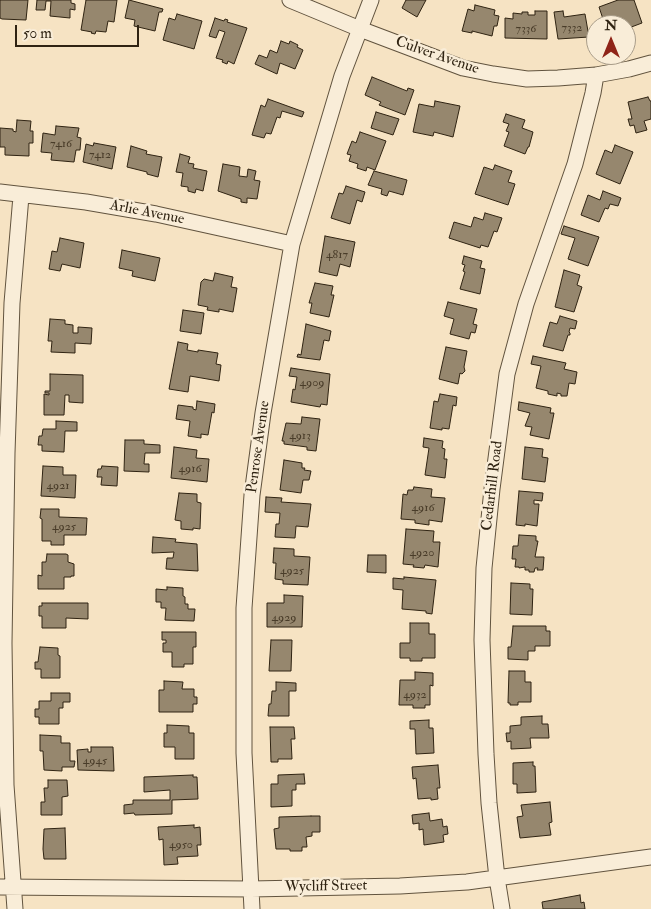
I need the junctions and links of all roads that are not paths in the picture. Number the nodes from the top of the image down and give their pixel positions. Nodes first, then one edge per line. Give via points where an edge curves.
1 (290, 0) edge
2 (371, 0) edge
3 (360, 30) junction
4 (651, 63) edge
5 (596, 75) junction
6 (0, 192) edge
7 (21, 196) junction
8 (292, 244) junction
9 (651, 857) edge
10 (497, 878) junction
11 (6, 887) edge
12 (251, 889) junction
13 (15, 909) edge
14 (252, 909) edge
15 (502, 909) edge

1 - 3 street, Culver Avenue
2 - 3 street, Penrose Avenue
3 - 5 street, Culver Avenue via 463,68 493,74 527,79
3 - 8 street, Penrose Avenue via 342,76
4 - 5 street, Culver Avenue
5 - 10 street, Cedarhill Road via 575,164 526,304 507,374 492,489 484,568 482,640 486,754
6 - 7 street, Arlie Avenue
7 - 8 street, Arlie Avenue via 86,202 156,214
7 - 11 street via 12,312 7,453 4,644
8 - 12 street, Penrose Avenue via 252,495 244,608 244,753
9 - 10 street, Wycliff Street
10 - 12 street, Wycliff Street via 400,886
10 - 15 street, Cedarhill Road
11 - 12 street, Wycliff Street
11 - 13 street
12 - 14 street, Penrose Avenue

